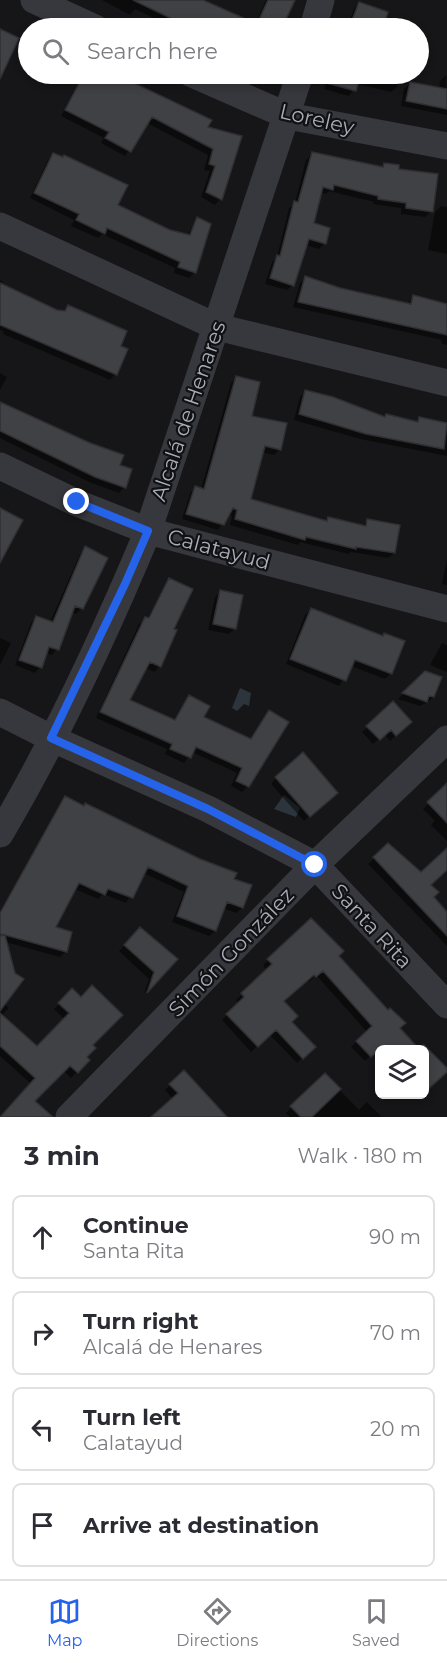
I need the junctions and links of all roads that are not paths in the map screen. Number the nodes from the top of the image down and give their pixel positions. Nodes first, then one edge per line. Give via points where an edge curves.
1 (34, 0) edge
2 (321, 0) edge
3 (73, 18) edge
4 (316, 18) edge
5 (215, 84) edge
6 (297, 84) edge
7 (288, 116) junction
8 (447, 146) edge
9 (0, 226) edge
10 (217, 327) junction
11 (447, 383) edge
12 (0, 466) edge
13 (148, 531) junction
14 (447, 609) edge
15 (0, 712) edge
16 (51, 738) junction
17 (447, 739) edge
18 (0, 834) edge
19 (315, 865) junction
20 (447, 1005) edge
21 (69, 1117) edge

1 - 3 street
2 - 4 street
5 - 7 street, Loreley
6 - 7 street, Alcalá de Henares
7 - 8 street, Loreley
7 - 10 street, Alcalá de Henares
9 - 10 street
10 - 11 street
10 - 13 street, Alcalá de Henares
12 - 13 street, Calatayud
13 - 14 street, Calatayud
13 - 16 street, Alcalá de Henares
15 - 16 street, Santa Rita
16 - 18 street, Alcalá de Henares
16 - 19 street, Santa Rita via 208,809
17 - 19 street, Simón González
19 - 20 street, Santa Rita
19 - 21 street, Simón González

